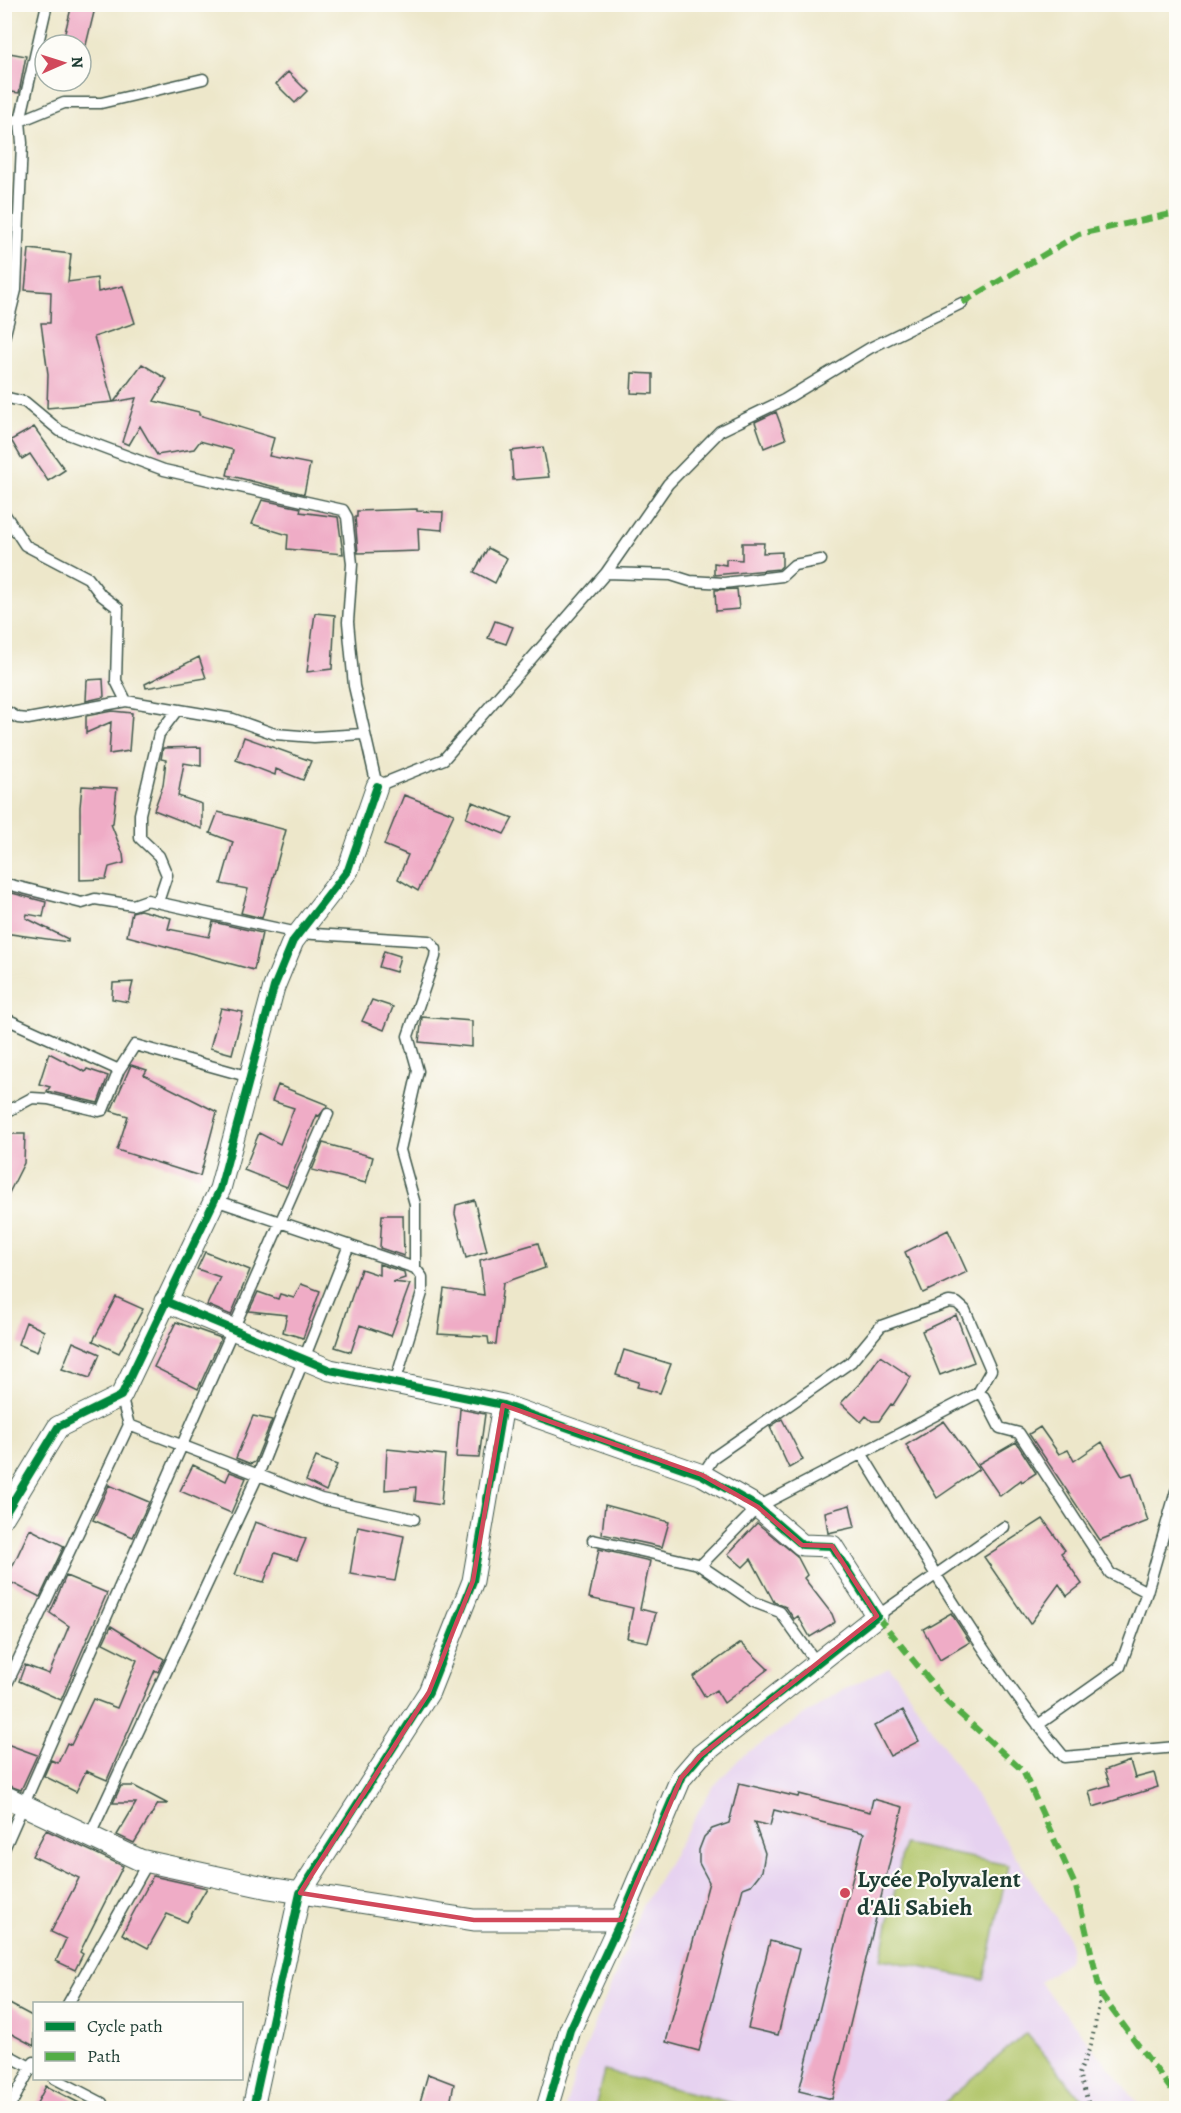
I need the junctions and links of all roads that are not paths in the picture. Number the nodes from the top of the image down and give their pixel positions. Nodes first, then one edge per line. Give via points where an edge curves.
1 (47, 4) edge
2 (203, 79) dead end
3 (4, 119) edge
4 (20, 121) junction
5 (10, 290) edge
6 (962, 303) dead end
7 (4, 338) edge
8 (4, 397) edge
9 (4, 513) edge
10 (821, 560) dead end
11 (606, 573) junction
12 (126, 701) junction
13 (4, 710) edge
14 (177, 710) junction
15 (363, 734) junction
16 (377, 786) junction
17 (4, 881) edge
18 (158, 902) junction
19 (298, 933) junction
20 (4, 1018) edge
21 (119, 1070) junction
22 (250, 1077) junction
23 (4, 1113) edge
24 (328, 1114) dead end
25 (215, 1200) junction
26 (280, 1222) junction
27 (349, 1245) junction
28 (415, 1268) junction
29 (165, 1301) junction
30 (233, 1329) junction
31 (305, 1360) junction
32 (395, 1383) junction
33 (978, 1393) junction
34 (121, 1396) junction
35 (503, 1406) junction
36 (129, 1425) junction
37 (182, 1445) junction
38 (861, 1453) junction
39 (258, 1475) junction
40 (702, 1475) junction
41 (1176, 1491) edge
42 (758, 1508) junction
43 (4, 1516) edge
44 (414, 1519) dead end
45 (1004, 1527) dead end
46 (593, 1540) dead end
47 (700, 1566) junction
48 (935, 1573) junction
49 (1147, 1592) junction
50 (877, 1616) junction
51 (816, 1662) junction
52 (4, 1690) edge
53 (1038, 1725) junction
54 (1176, 1747) edge
55 (14, 1800) edge
56 (90, 1835) junction
57 (4, 1849) edge
58 (148, 1862) junction
59 (300, 1893) junction
60 (621, 1920) junction
61 (69, 2002) edge
62 (4, 2053) edge
63 (33, 2066) edge
64 (33, 2068) edge
65 (56, 2080) edge
66 (102, 2103) dead end
67 (9, 2109) edge
68 (253, 2109) edge
69 (547, 2109) edge

1 - 4 lane
2 - 4 lane via 100,103 64,103
3 - 4 lane
4 - 5 lane via 22,143
5 - 7 lane
6 - 11 lane via 870,348 784,400 720,431 668,484
8 - 15 lane via 25,402 60,431 165,470 343,510 352,564 348,622
9 - 12 lane via 25,546 88,578 118,608 116,681
10 - 11 lane via 795,566 782,576 724,583
11 - 16 lane via 444,759
12 - 13 lane via 28,718 18,718
12 - 14 lane
14 - 15 lane via 233,720 275,734
14 - 18 lane via 159,734 140,814 140,838 159,856 167,875
15 - 16 lane
16 - 19 street via 348,870
17 - 18 lane via 82,903 95,898 133,905 147,900
18 - 19 lane
19 - 22 street via 274,987
19 - 28 lane via 429,941 436,949 408,1036 417,1071 400,1150 414,1204
20 - 21 lane
21 - 22 lane via 135,1045
21 - 23 lane via 99,1112 32,1098
22 - 25 street
24 - 26 lane
25 - 26 lane
25 - 29 street
26 - 27 lane
26 - 30 lane
27 - 28 lane
27 - 31 lane
28 - 32 lane via 422,1277 422,1293
29 - 30 street
29 - 34 street
30 - 31 street
30 - 37 lane
31 - 32 street via 330,1370
31 - 39 lane
32 - 35 street
33 - 38 lane
33 - 40 lane via 991,1370 965,1310 948,1302 881,1326 851,1362 714,1457
33 - 49 lane via 1000,1428 1019,1433 1110,1573
34 - 36 lane
34 - 43 street via 58,1427
35 - 40 street
35 - 59 street via 472,1581 429,1692
36 - 37 lane
36 - 52 lane
37 - 39 lane
37 - 55 lane
38 - 42 lane
38 - 48 lane
39 - 44 lane via 321,1499
39 - 56 lane
40 - 42 street
41 - 49 lane
42 - 47 lane
42 - 50 street via 802,1545 832,1546
45 - 48 lane
46 - 47 lane
47 - 51 lane via 754,1602 780,1612
48 - 50 lane
48 - 53 lane
49 - 53 lane via 1120,1667
50 - 51 street
51 - 60 street via 700,1756 681,1778
53 - 54 lane via 1064,1757
55 - 56 street
55 - 57 lane
56 - 58 street
58 - 59 street
58 - 61 lane
59 - 60 street via 474,1920
59 - 68 street
60 - 69 street via 570,2030
62 - 63 lane
64 - 67 lane
65 - 66 lane

